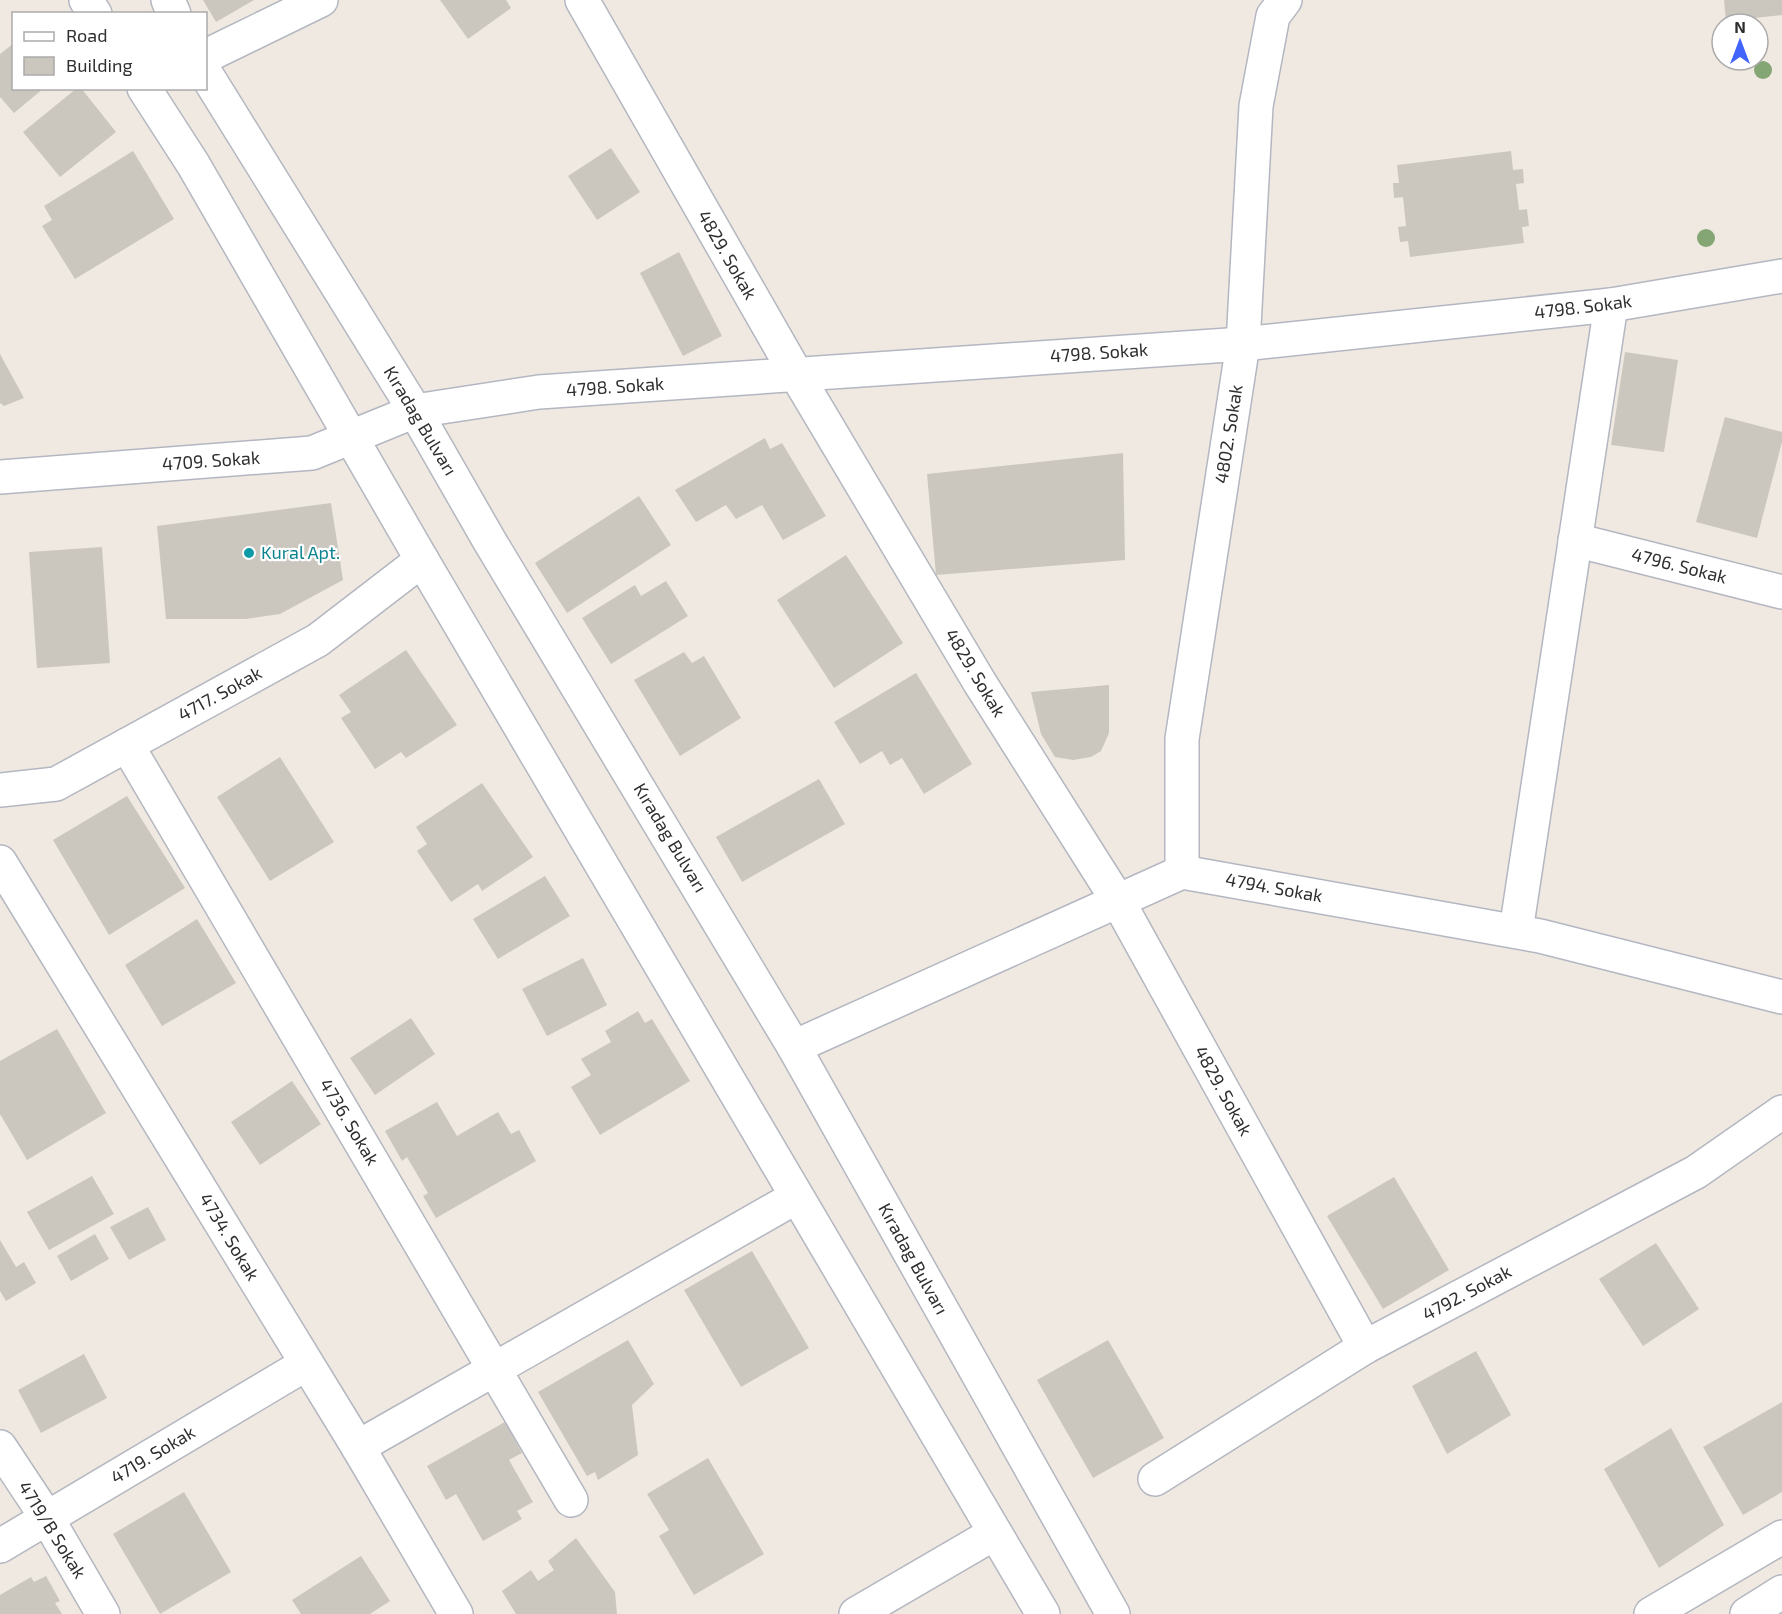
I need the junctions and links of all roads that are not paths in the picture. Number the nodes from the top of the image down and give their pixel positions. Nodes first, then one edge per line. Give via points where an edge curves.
1 (321, 0) edge
2 (582, 0) edge
3 (1285, 0) edge
4 (207, 56) edge
5 (207, 76) edge
6 (145, 90) edge
7 (1782, 276) edge
8 (1611, 305) junction
9 (1243, 344) junction
10 (796, 374) junction
11 (415, 411) junction
12 (351, 437) junction
13 (0, 477) edge
14 (1575, 540) junction
15 (422, 560) junction
16 (1782, 592) edge
17 (127, 745) junction
18 (0, 790) edge
19 (0, 862) edge
20 (1182, 872) junction
21 (1118, 901) junction
22 (1516, 931) junction
23 (1782, 998) edge
24 (794, 1047) junction
25 (1782, 1112) edge
26 (796, 1197) junction
27 (1365, 1347) junction
28 (306, 1364) junction
29 (494, 1368) junction
30 (0, 1447) edge
31 (358, 1447) junction
32 (1155, 1479) dead end
33 (571, 1500) dead end
34 (47, 1518) junction
35 (995, 1533) junction
36 (1782, 1537) edge
37 (0, 1546) edge
38 (1782, 1592) edge
39 (103, 1614) edge
40 (456, 1614) edge
41 (856, 1614) edge
42 (1043, 1614) edge
43 (1113, 1614) edge
44 (1650, 1614) edge
45 (1747, 1614) edge

1 - 4 street
2 - 10 street, 4829. Sokak
3 - 9 street, 4802. Sokak via 1273,16 1256,106
5 - 11 street, Kıradag Bulvarı
6 - 12 street via 193,164
7 - 8 street, 4798. Sokak
8 - 9 street, 4798. Sokak
8 - 14 street
9 - 10 street, 4798. Sokak
9 - 20 street, 4802. Sokak via 1182,739
10 - 11 street, 4798. Sokak via 539,393
10 - 21 street, 4829. Sokak via 980,683
11 - 12 street, 4709. Sokak
11 - 24 street, Kıradag Bulvarı
12 - 13 street, 4709. Sokak via 312,453
12 - 15 street
14 - 16 street, 4796. Sokak
14 - 22 street
15 - 17 street, 4717. Sokak via 318,640
15 - 26 street
17 - 18 street, 4717. Sokak via 56,784
17 - 29 street, 4736. Sokak
19 - 28 street, 4734. Sokak
20 - 21 street
20 - 22 street, 4794. Sokak
21 - 24 street
21 - 27 street, 4829. Sokak
22 - 23 street, 4794. Sokak
24 - 43 street, Kıradag Bulvarı
25 - 27 street, 4792. Sokak via 1696,1172
26 - 29 street
26 - 35 street
27 - 32 street, 4792. Sokak
28 - 31 street, 4734. Sokak
28 - 34 street, 4719. Sokak
29 - 31 street
29 - 33 street, 4736. Sokak
30 - 34 street, 4719/B Sokak
31 - 40 street, 4734. Sokak
34 - 37 street, 4719. Sokak
34 - 39 street, 4719/B Sokak
35 - 41 street
35 - 42 street
36 - 44 street
38 - 45 street

